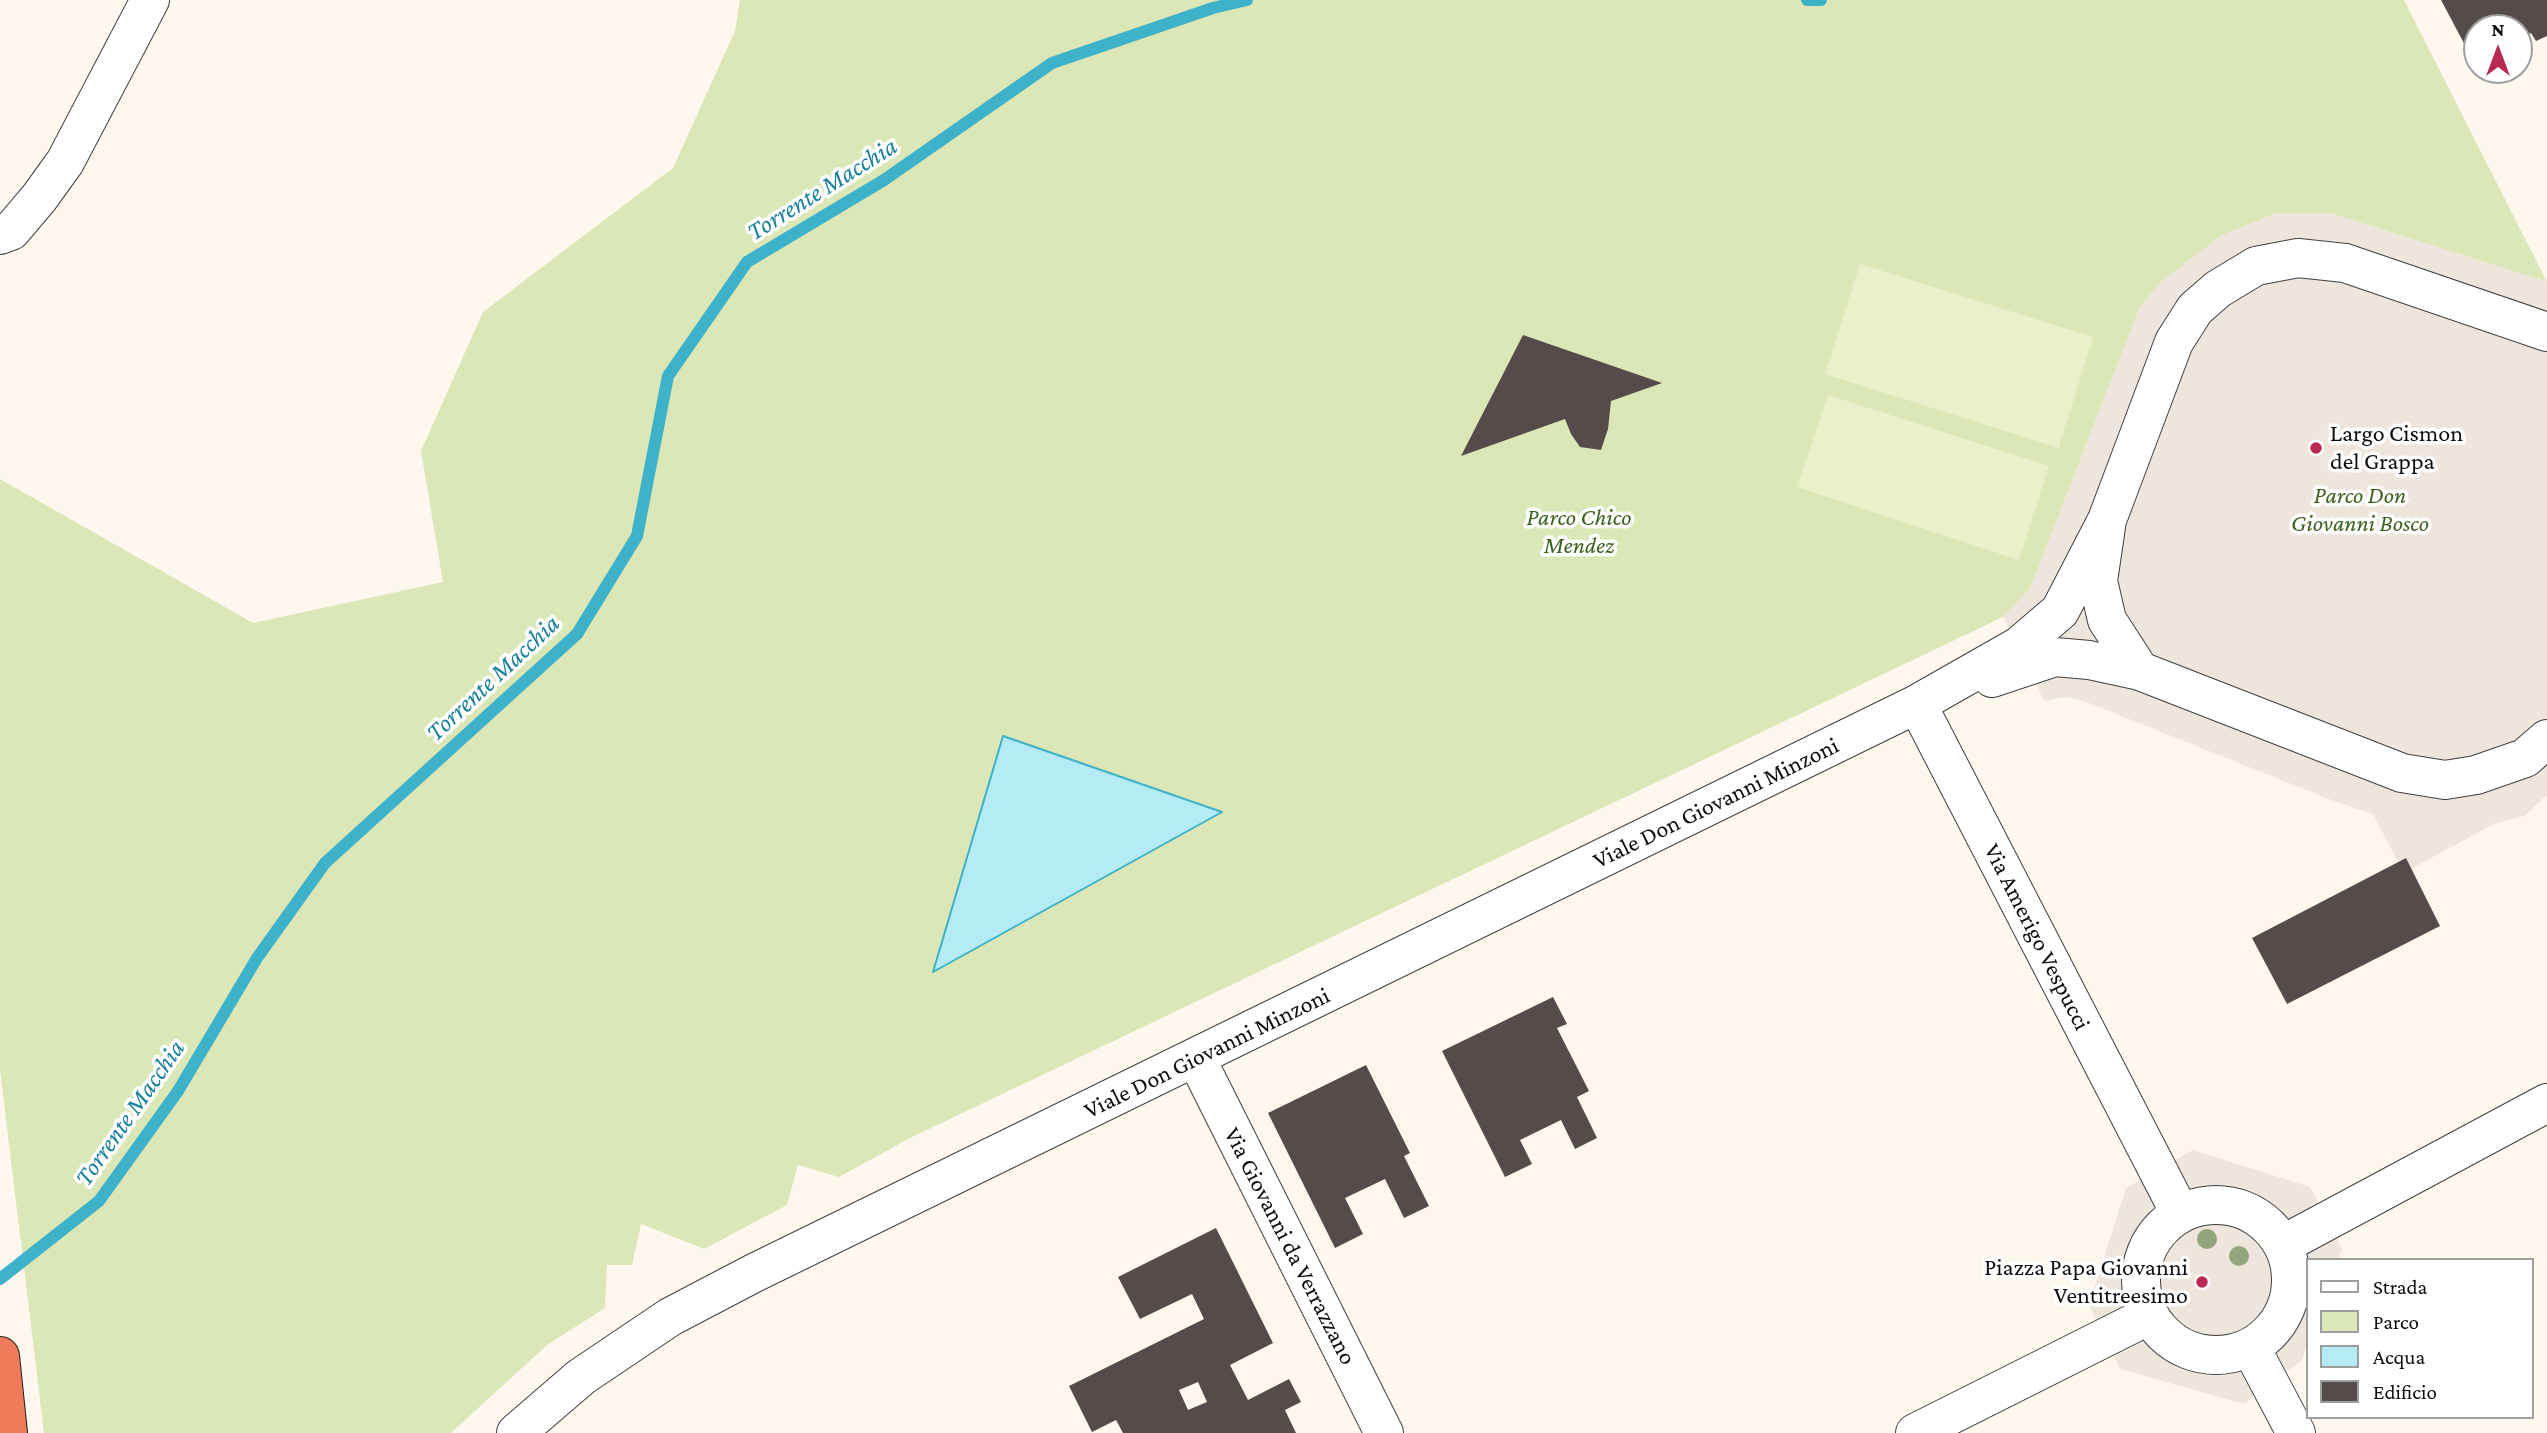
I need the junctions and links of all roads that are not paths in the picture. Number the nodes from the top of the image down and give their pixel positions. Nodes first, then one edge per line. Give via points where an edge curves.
1 (150, 0) edge
2 (0, 236) edge
3 (2547, 332) edge
4 (2107, 520) junction
5 (2140, 671) junction
6 (1917, 704) junction
7 (2547, 739) edge
8 (1196, 1058) junction
9 (2547, 1103) edge
10 (2179, 1213) junction
11 (2284, 1244) junction
12 (2148, 1316) junction
13 (2251, 1348) junction
14 (0, 1356) edge
15 (8, 1433) edge
16 (516, 1433) edge
17 (1384, 1433) edge
18 (1915, 1433) edge
19 (2296, 1433) edge

1 - 2 street via 65,162 18,222
3 - 4 street via 2345,263 2298,258 2256,266 2195,309 2174,342
4 - 5 street via 2098,581 2107,620
4 - 6 street via 2060,611 2019,646
5 - 6 street via 2055,657
5 - 7 street via 2402,774 2445,780 2476,775 2525,758
6 - 8 street, Viale Don Giovanni Minzoni
6 - 10 street, Via Amerigo Vespucci
8 - 16 street, Viale Don Giovanni Minzoni via 670,1317 581,1377
8 - 17 street, Via Giovanni da Verrazzano
9 - 11 street
10 - 11 street via 2218,1204 2244,1211 2256,1215
10 - 12 street via 2151,1240 2139,1277
11 - 13 street via 2292,1283 2280,1321
12 - 13 street via 2174,1344 2212,1356
12 - 18 street
13 - 19 street
14 - 15 highway

